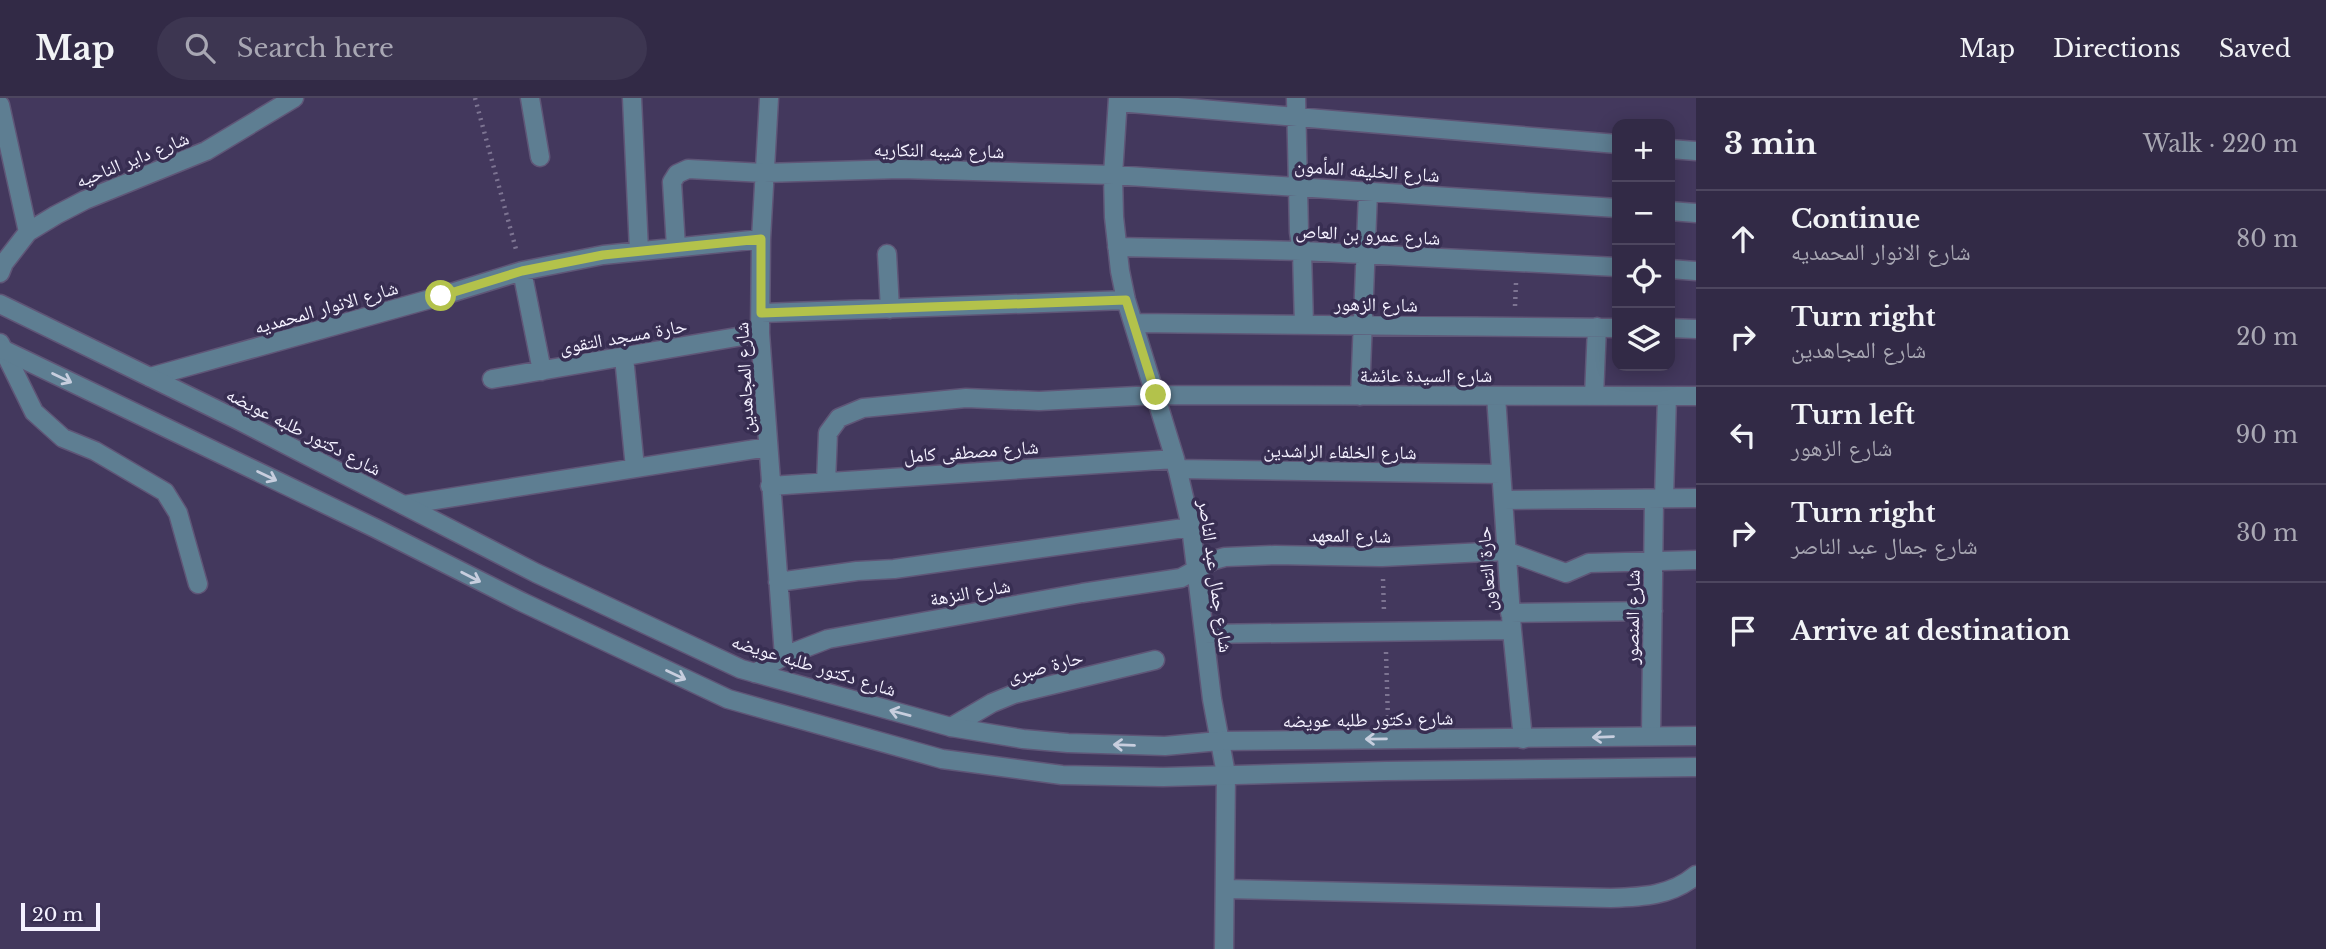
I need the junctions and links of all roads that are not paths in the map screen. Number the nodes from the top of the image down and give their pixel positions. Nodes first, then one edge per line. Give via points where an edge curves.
1 (294, 98) edge
2 (530, 98) edge
3 (632, 98) edge
4 (769, 98) edge
5 (1296, 98) edge
6 (1118, 100) edge
7 (0, 105) edge
8 (1294, 117) junction
9 (1612, 144) edge
10 (1675, 149) edge
11 (1696, 151) edge
12 (540, 157) dead end
13 (764, 173) junction
14 (1113, 175) junction
15 (1297, 187) junction
16 (1368, 192) junction
17 (1612, 208) edge
18 (1675, 211) edge
19 (1696, 213) edge
20 (28, 232) junction
21 (761, 239) junction
22 (676, 247) junction
23 (1117, 247) junction
24 (639, 251) junction
25 (1302, 251) junction
26 (887, 254) dead end
27 (1365, 254) junction
28 (1612, 267) edge
29 (1675, 269) edge
30 (522, 271) junction
31 (1696, 271) edge
32 (0, 273) edge
33 (1126, 300) junction
34 (0, 304) edge
35 (890, 309) junction
36 (761, 313) junction
37 (1134, 323) junction
38 (1304, 325) junction
39 (1363, 325) junction
40 (1597, 327) junction
41 (1612, 328) edge
42 (1675, 328) edge
43 (1696, 329) edge
44 (760, 333) junction
45 (1, 347) edge
46 (624, 357) junction
47 (542, 371) junction
48 (150, 377) junction
49 (492, 379) dead end
50 (1156, 395) junction
51 (1360, 396) junction
52 (1496, 396) junction
53 (1594, 396) junction
54 (1667, 396) junction
55 (1696, 396) edge
56 (768, 447) junction
57 (1176, 464) junction
58 (635, 468) junction
59 (1501, 474) junction
60 (826, 482) junction
61 (770, 486) junction
62 (1659, 498) junction
63 (1696, 498) edge
64 (1503, 500) junction
65 (404, 505) junction
66 (1191, 527) junction
67 (1506, 551) junction
68 (1696, 560) edge
69 (1654, 561) junction
70 (1197, 570) junction
71 (778, 582) junction
72 (198, 584) dead end
73 (1653, 611) junction
74 (1511, 622) junction
75 (1205, 634) junction
76 (784, 656) junction
77 (1155, 660) dead end
78 (755, 673) junction
79 (951, 727) junction
80 (1651, 736) junction
81 (1696, 736) edge
82 (1523, 738) junction
83 (1219, 741) junction
84 (1165, 746) junction
85 (1696, 767) edge
86 (1226, 774) junction
87 (1163, 777) junction
88 (1696, 875) edge
89 (1226, 889) junction
90 (1224, 949) edge

1 - 20 street, شارع داير الناحيه via 206,151 85,200
2 - 12 street
3 - 24 street
4 - 13 street, شارع المجاهدين
5 - 8 street
6 - 8 street
6 - 14 street, شارع جمال عبد الناصر
7 - 20 street
8 - 9 street
8 - 15 street
10 - 11 street
13 - 14 street, شارع شيبه النكاريه via 900,169
13 - 21 street, شارع المجاهدين
13 - 22 street, شارع شيبه النكاريه via 688,169 677,174 672,182
14 - 15 street, شارع الخليفه المأمون
14 - 23 street, شارع جمال عبد الناصر
15 - 16 street, شارع الخليفه المأمون
15 - 25 street
16 - 17 street, شارع الخليفه المأمون
16 - 27 street
18 - 19 street
20 - 32 street, شارع داير الناحيه
21 - 22 street, شارع الانوار المحمديه
21 - 36 street, شارع المجاهدين
22 - 24 street, شارع الانوار المحمديه
23 - 25 street, شارع عمرو بن العاص
23 - 33 street, شارع جمال عبد الناصر
24 - 30 street, شارع الانوار المحمديه
25 - 27 street, شارع عمرو بن العاص
25 - 38 street
26 - 35 street
27 - 28 street, شارع عمرو بن العاص
27 - 39 street
29 - 31 street
30 - 47 street
30 - 48 street, شارع الانوار المحمديه
33 - 35 street
33 - 37 street, شارع جمال عبد الناصر
34 - 48 street, شارع دكتور طلبه عويضه
35 - 36 street
36 - 44 street, شارع المجاهدين
37 - 38 street, شارع الزهور
37 - 50 street, شارع جمال عبد الناصر
38 - 39 street, شارع الزهور
39 - 40 street, شارع الزهور
39 - 51 street
40 - 41 street, شارع الزهور
40 - 53 street
42 - 43 street
44 - 46 street, حارة مسجد التقوى
44 - 56 street, شارع المجاهدين
45 - 72 street via 34,412 63,438 165,492 178,513
45 -> 87 street via 728,699 942,758 1062,775
46 - 47 street, حارة مسجد التقوى
46 - 58 street
47 - 49 street, حارة مسجد التقوى
48 - 65 street, شارع دكتور طلبه عويضه
50 - 51 street, شارع السيدة عائشة
50 - 57 street, شارع جمال عبد الناصر
50 - 60 street, شارع السيدة عائشة via 1039,401 967,398 863,408 839,418 828,433
51 - 52 street, شارع السيدة عائشة
52 - 53 street, شارع السيدة عائشة
52 - 59 street, حارة التعاون
53 - 54 street, شارع السيدة عائشة
54 - 55 street, شارع السيدة عائشة
54 - 62 street, شارع المنصور
56 - 58 street
56 - 61 street, شارع المجاهدين
57 - 59 street, شارع الخلفاء الراشدين
57 - 60 street, شارع مصطفى كامل
57 - 66 street, شارع جمال عبد الناصر
58 - 65 street
59 - 64 street, حارة التعاون
60 - 61 street, شارع مصطفى كامل
61 - 71 street, شارع المجاهدين
62 - 63 street
62 - 64 street
62 - 69 street, شارع المنصور
64 - 67 street, حارة التعاون
65 - 78 street, شارع دكتور طلبه عويضه via 536,573
66 - 70 street, شارع جمال عبد الناصر
66 - 71 street
67 - 69 street via 1566,573 1589,563
67 - 70 street, شارع المعهد via 1225,557
67 - 74 street, حارة التعاون
68 - 69 street
69 - 73 street, شارع المنصور
70 - 75 street, شارع جمال عبد الناصر
70 - 76 street, شارع النزهة via 1181,578 828,639
71 - 76 street, شارع المجاهدين
73 - 74 street
73 - 80 street, شارع المنصور
74 - 75 street
74 - 82 street, حارة التعاون
75 - 83 street, شارع جمال عبد الناصر
76 - 78 street, شارع النزهة
77 - 79 street, حارة صبرى via 1014,694
79 -> 78 street, شارع دكتور طلبه عويضه
84 -> 79 street, شارع دكتور طلبه عويضه via 1068,743
80 - 81 street, شارع دكتور طلبه عويضه
80 -> 82 street, شارع دكتور طلبه عويضه
82 -> 83 street, شارع دكتور طلبه عويضه
83 - 84 street, شارع دكتور طلبه عويضه
83 - 86 street, شارع جمال عبد الناصر
84 - 87 street
85 - 86 street
86 - 87 street
86 - 89 street, شارع جمال عبد الناصر
88 - 89 street via 1682,886 1645,897
89 - 90 street, شارع جمال عبد الناصر

